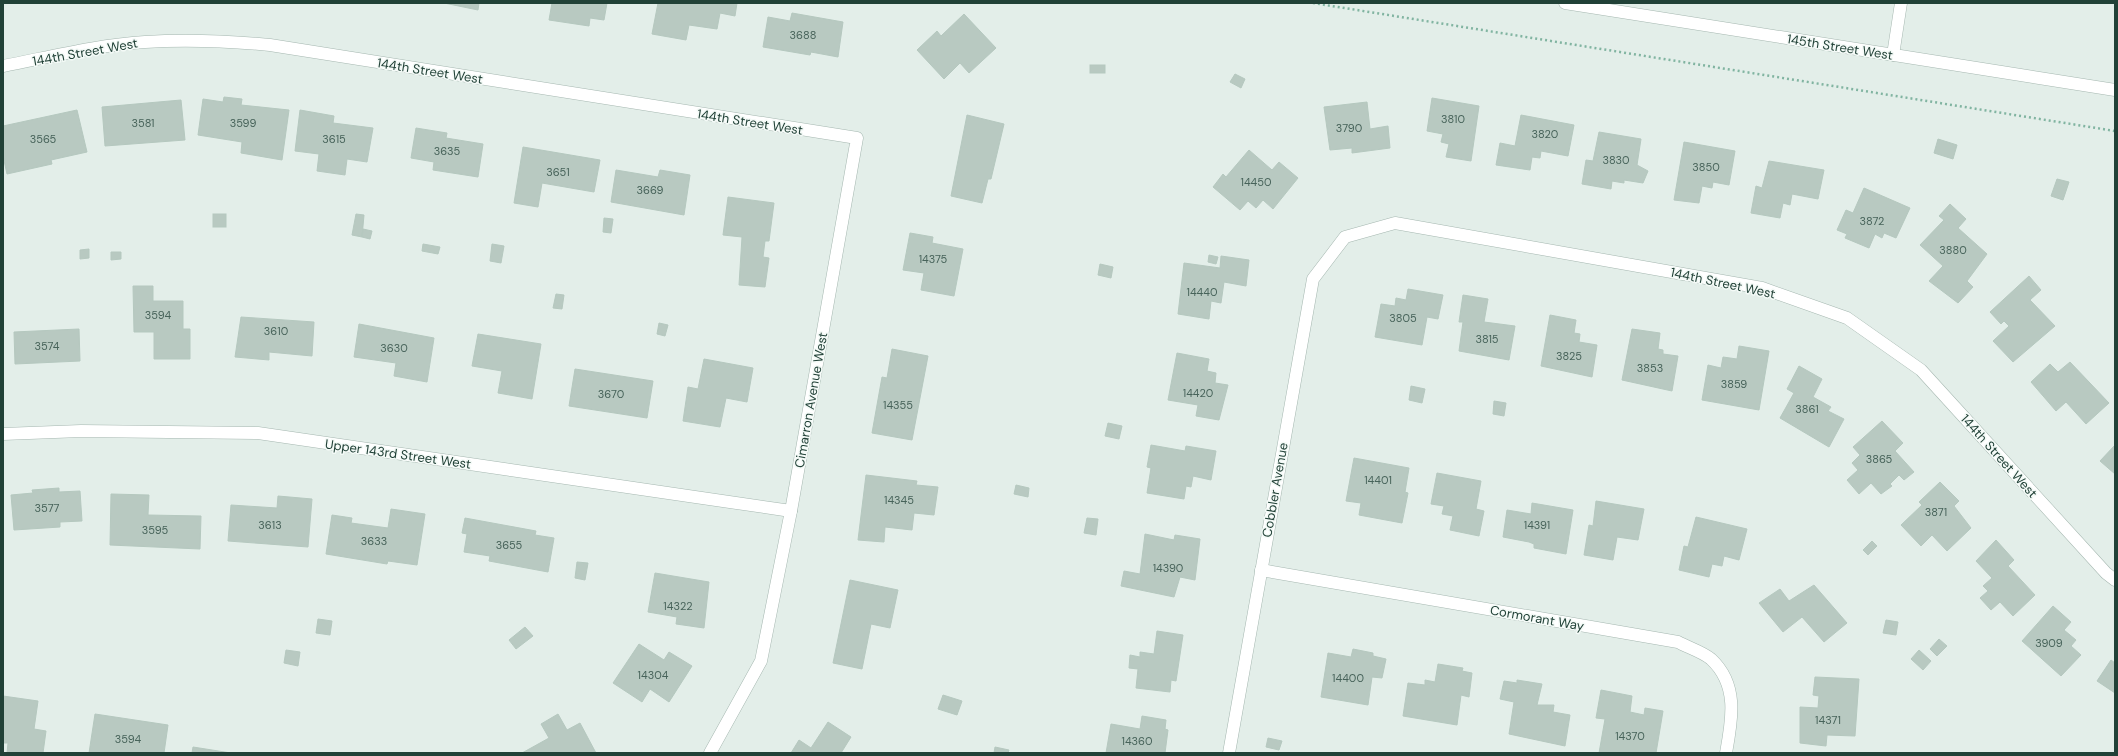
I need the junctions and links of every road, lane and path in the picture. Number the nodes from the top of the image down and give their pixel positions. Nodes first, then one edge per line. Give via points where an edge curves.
1 (1313, 3) edge
2 (1565, 3) edge
3 (1901, 3) edge
4 (1893, 55) junction
5 (3, 66) edge
6 (2115, 90) edge
7 (2115, 131) edge
8 (857, 138) joint
9 (1345, 237) joint
10 (3, 434) edge
11 (791, 511) junction
12 (1261, 570) junction
13 (2115, 580) edge
14 (710, 753) edge
15 (1229, 753) edge
16 (1726, 753) edge

1 - 7 path
2 - 4 street, 145th Street West
3 - 4 street
4 - 6 street, 145th Street West
5 - 8 street, 144th Street West via 103,46 219,40 278,46
8 - 11 street, Cimarron Avenue West
9 - 12 street, Cobbler Avenue via 1313,279
9 - 13 street, 144th Street West via 1395,223 1762,288 1847,318 1921,370
10 - 11 street, Upper 143rd Street West via 80,431 258,433
11 - 14 street, Cimarron Avenue West via 761,661
12 - 15 street, Cobbler Avenue
12 - 16 street, Cormorant Way via 1678,642 1711,659 1728,684 1733,714

